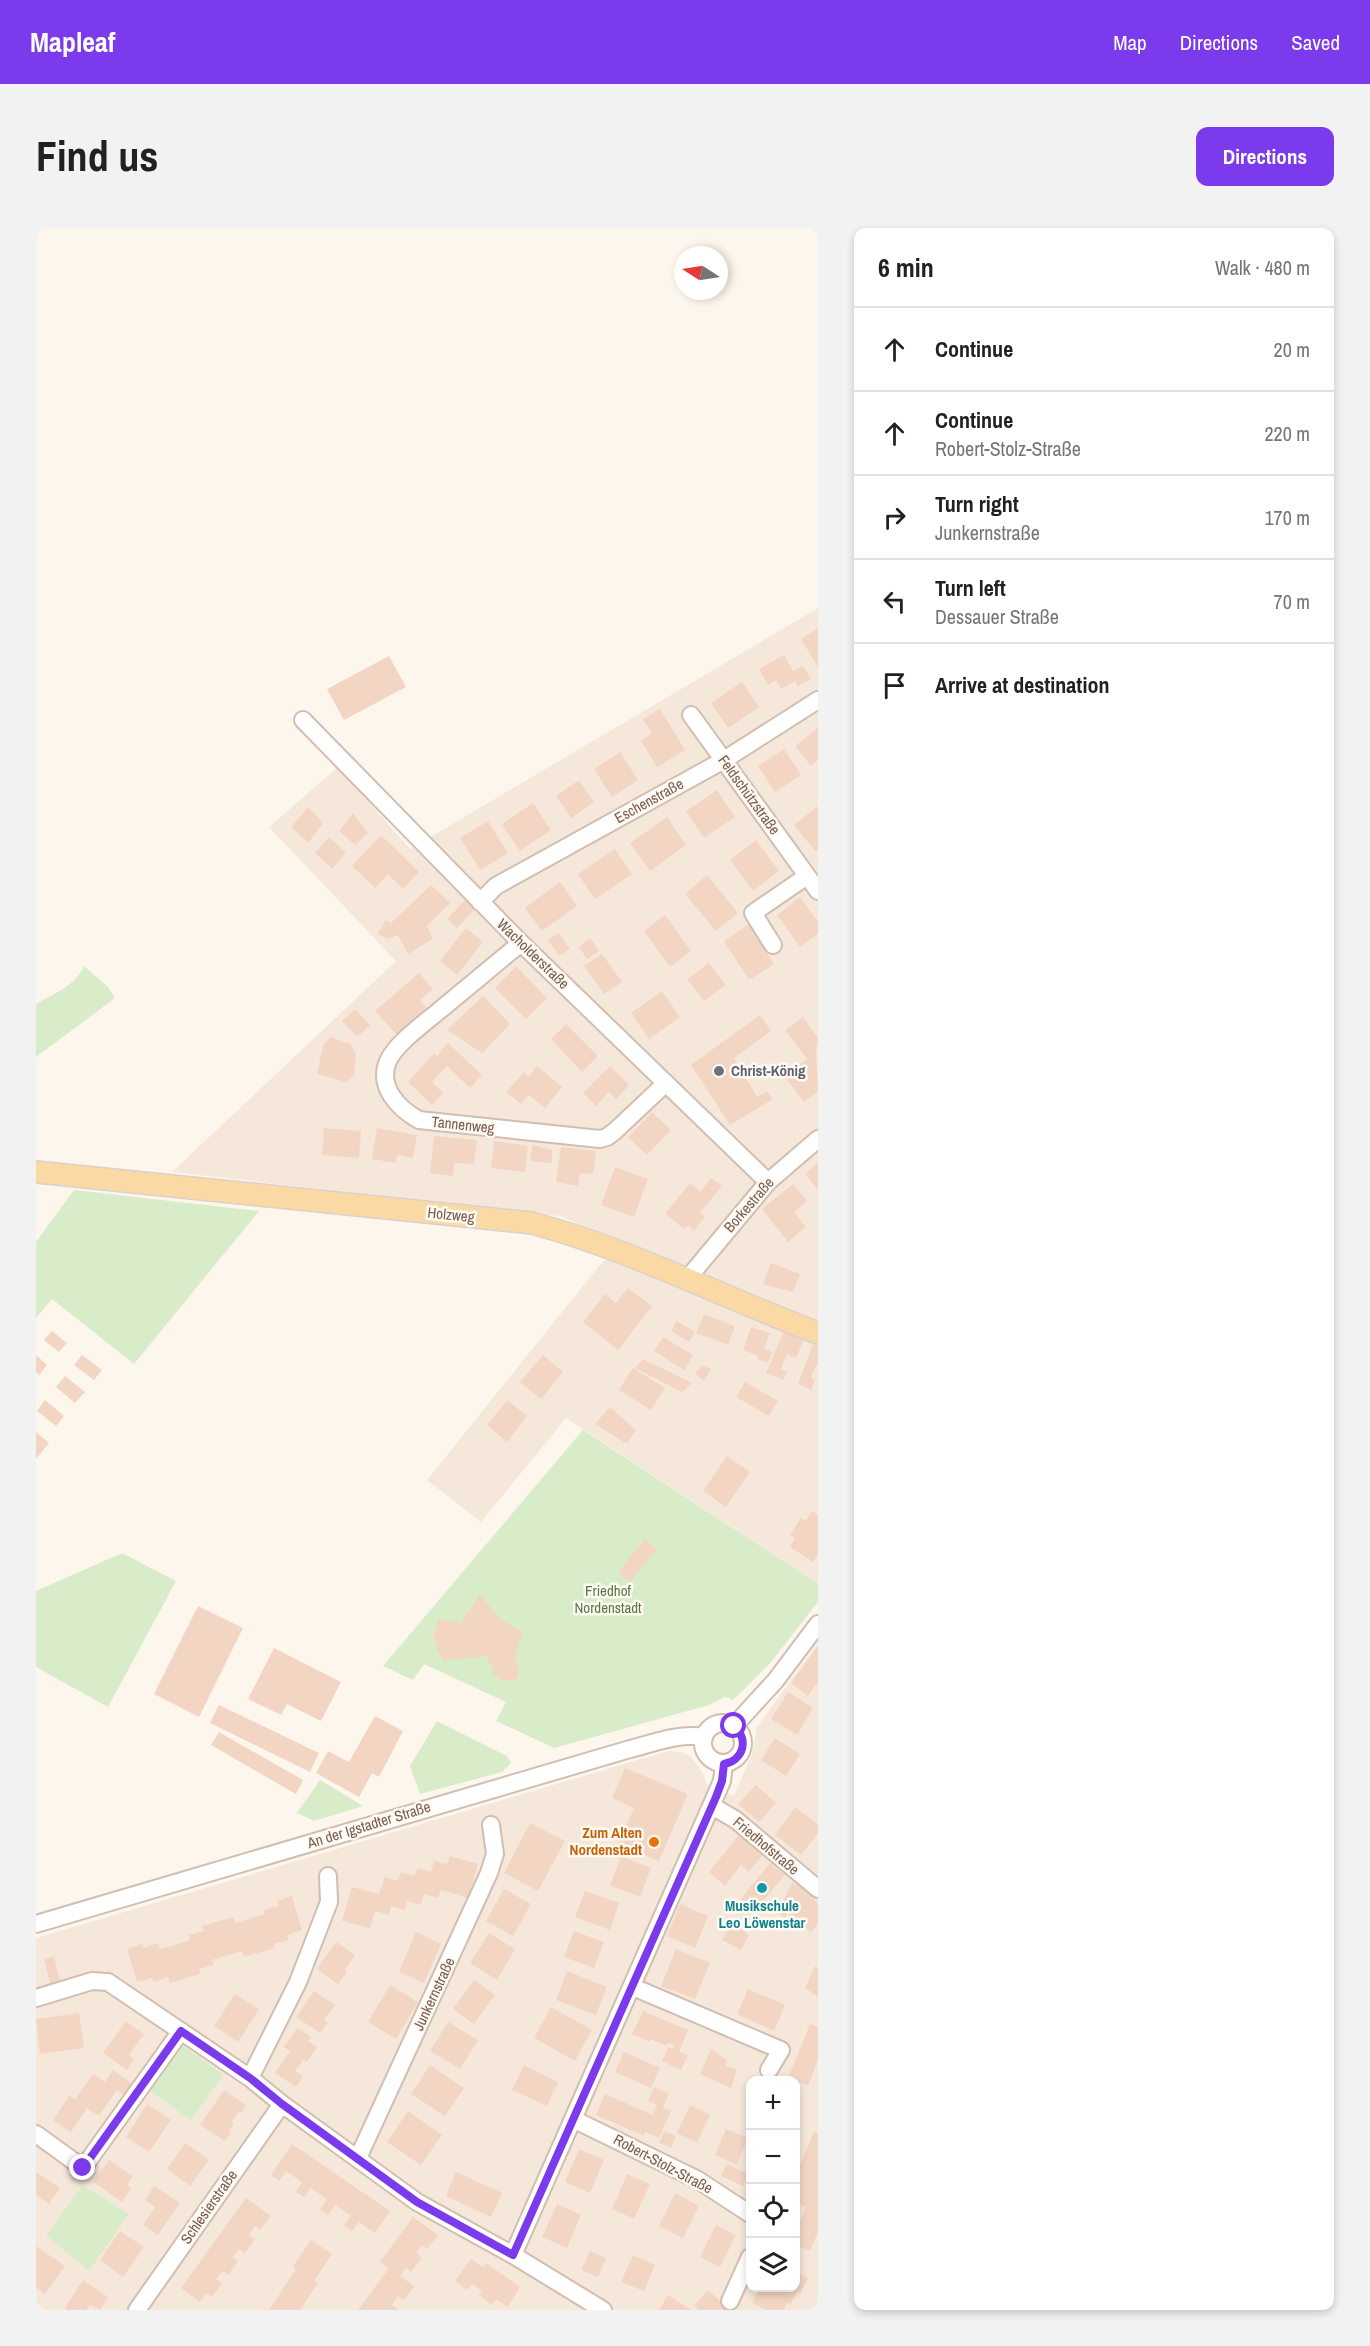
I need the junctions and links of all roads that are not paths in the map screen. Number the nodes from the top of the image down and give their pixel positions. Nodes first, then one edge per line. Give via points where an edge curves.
1 (818, 700) edge
2 (691, 715) dead end
3 (303, 720) dead end
4 (724, 760) junction
5 (807, 876) junction
6 (818, 891) edge
7 (480, 902) junction
8 (521, 943) junction
9 (773, 945) dead end
10 (666, 1083) junction
11 (818, 1140) edge
12 (36, 1172) edge
13 (768, 1182) junction
14 (688, 1278) junction
15 (818, 1333) edge
16 (818, 1624) edge
17 (734, 1726) junction
18 (703, 1737) junction
19 (724, 1764) junction
20 (712, 1806) junction
21 (491, 1826) dead end
22 (328, 1876) dead end
23 (818, 1889) edge
24 (36, 1924) edge
25 (633, 1987) junction
26 (36, 1998) edge
27 (181, 2031) junction
28 (769, 2070) dead end
29 (250, 2078) junction
30 (282, 2104) junction
31 (573, 2119) junction
32 (36, 2134) edge
33 (358, 2158) junction
34 (746, 2211) edge
35 (513, 2255) junction
36 (746, 2266) edge
37 (730, 2301) dead end
38 (584, 2305) edge
39 (137, 2310) edge
40 (603, 2310) edge

1 - 4 street, Eschenstraße
2 - 4 street, Feldschützstraße
3 - 7 street, Wacholderstraße
4 - 5 street, Feldschützstraße
4 - 7 street, Eschenstraße via 496,886
5 - 6 street, Feldschützstraße
5 - 9 street via 753,913
7 - 8 street, Wacholderstraße
8 - 10 street, Wacholderstraße
8 - 10 street, Tannenweg via 392,1054 385,1074 387,1087 399,1107 419,1120 600,1138 615,1131
10 - 13 street, Wacholderstraße
11 - 13 street, Borkestraße
12 - 14 main road, Holzweg via 532,1223
13 - 14 street, Borkestraße
14 - 15 main road, Holzweg
16 - 17 street via 776,1680
17 - 18 street via 716,1724
17 - 19 street via 742,1735 743,1749 736,1759
18 - 19 street via 706,1755
18 - 24 street, An der Igstadter Straße via 668,1739 630,1749
19 - 20 street
20 - 23 street, Friedhofstraße via 736,1820
20 - 25 street
21 - 33 street, Junkernstraße via 495,1854 489,1873
22 - 29 street via 329,1902 306,1962
25 - 28 street via 781,2050
25 - 31 street
26 - 27 street via 92,1981 108,1982
27 - 29 street
27 - 32 street via 83,2168
29 - 30 street
30 - 33 street
30 - 39 street, Schlesierstraße
31 - 34 street, Robert-Stolz-Straße via 698,2180
31 - 35 street
33 - 35 street via 417,2202
35 - 38 street
36 - 37 street
38 - 40 street

